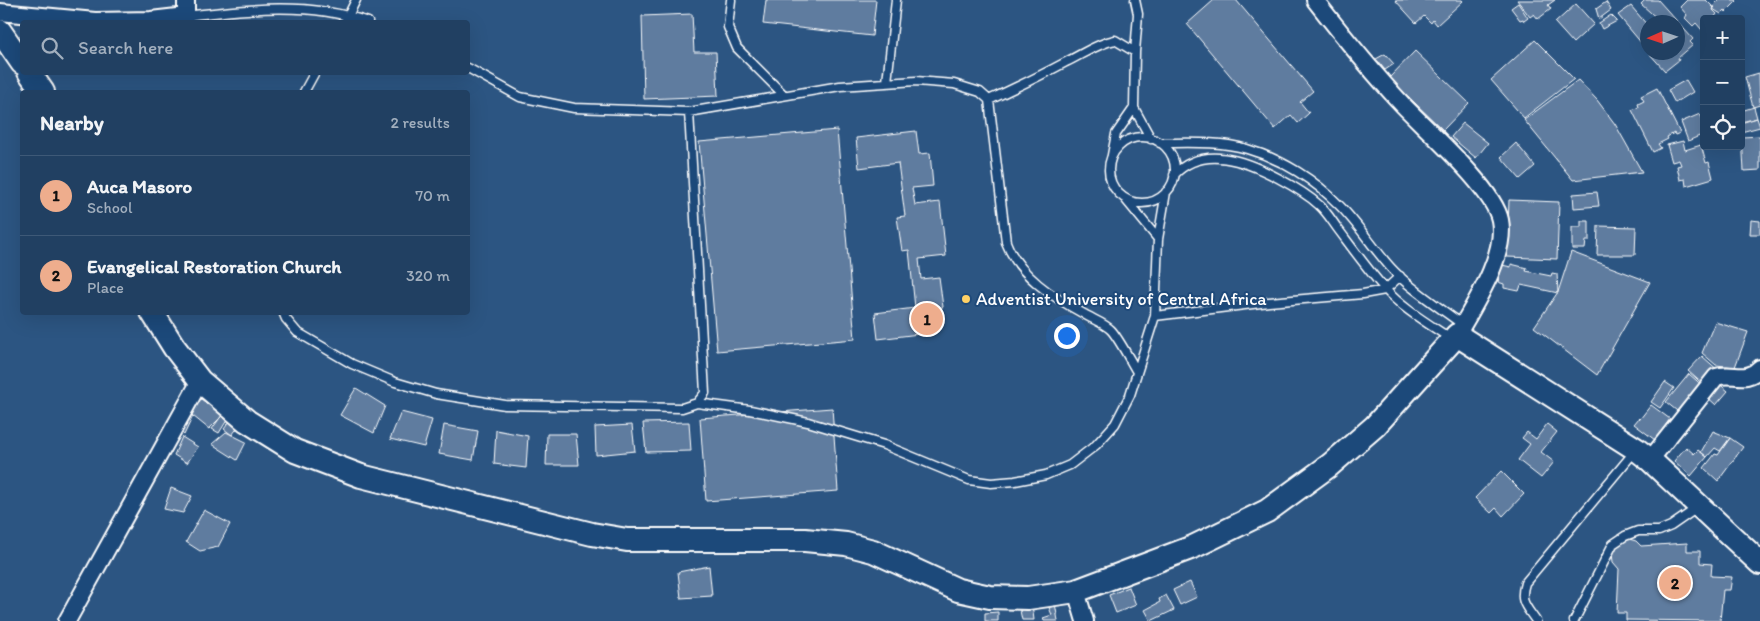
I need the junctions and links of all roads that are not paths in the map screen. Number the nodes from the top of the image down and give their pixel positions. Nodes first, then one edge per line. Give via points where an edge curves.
1 (356, 0) edge
2 (731, 0) edge
3 (896, 0) edge
4 (1135, 0) edge
5 (1315, 0) edge
6 (186, 8) edge
7 (0, 12) edge
8 (347, 19) edge
9 (84, 20) edge
10 (151, 20) edge
11 (0, 31) edge
12 (1135, 52) junction
13 (20, 60) edge
14 (470, 69) edge
15 (31, 75) edge
16 (313, 75) edge
17 (887, 82) junction
18 (42, 90) edge
19 (305, 90) edge
20 (784, 95) junction
21 (989, 100) junction
22 (1134, 108) junction
23 (689, 112) junction
24 (1151, 139) junction
25 (1160, 143) junction
26 (1112, 156) junction
27 (1174, 175) junction
28 (1166, 192) junction
29 (1124, 198) junction
30 (1158, 239) junction
31 (1400, 276) junction
32 (1386, 290) junction
33 (154, 315) edge
34 (284, 315) edge
35 (1155, 316) junction
36 (1458, 334) junction
37 (1760, 368) edge
38 (1137, 372) junction
39 (200, 381) junction
40 (698, 403) junction
41 (1643, 454) junction
42 (1699, 507) junction
43 (1760, 562) edge
44 (1076, 591) junction
45 (67, 621) edge
46 (1085, 621) edge
47 (1536, 621) edge
48 (1574, 621) edge

1 - 8 lane
2 - 20 lane via 728,27 737,48
3 - 17 lane
4 - 12 lane via 1138,14
5 - 36 street via 1396,97 1495,204 1501,221 1497,260
6 - 8 lane via 291,8
6 - 10 street
7 - 9 street
11 - 13 street
12 - 21 lane via 1115,40 1102,42
12 - 22 lane
14 - 23 lane via 520,97 574,108
15 - 18 street
16 - 19 lane
17 - 20 lane
17 - 21 lane via 954,84 980,92
20 - 23 lane
21 - 38 lane via 1006,242 1011,255 1045,289 1111,330
22 - 24 lane
22 - 26 lane via 1116,134
23 - 40 lane via 705,393
24 - 25 lane
24 - 26 lane via 1142,137 1124,142
25 - 27 lane via 1172,157
25 - 31 lane via 1208,143 1246,149 1298,172 1341,207
26 - 29 lane via 1109,175 1117,192
27 - 28 lane
27 - 32 lane via 1202,158 1218,157 1258,167 1321,206
28 - 29 lane via 1151,202 1132,202
28 - 30 lane
29 - 30 lane
30 - 35 lane
31 - 32 lane
31 - 36 lane
32 - 35 lane
32 - 36 lane via 1399,303
33 - 39 street
34 - 40 lane via 297,332 352,364 436,394 505,405 682,408
35 - 38 lane
36 - 41 street
36 - 44 street via 1375,426 1330,465 1267,511 1193,547
37 - 41 street via 1752,375 1716,377
38 - 40 lane via 1130,395 1115,424 1096,445 1070,465 1046,476 1015,482 969,480 884,445 808,422
39 - 44 street via 247,421 295,451 326,464 592,534 627,540 805,540 846,544 873,551 958,590 990,597 1028,598
39 - 45 street
41 - 42 street
41 - 47 lane via 1525,582 1524,604
42 - 43 street
42 - 48 lane via 1659,532 1638,531 1613,544
44 - 46 street

